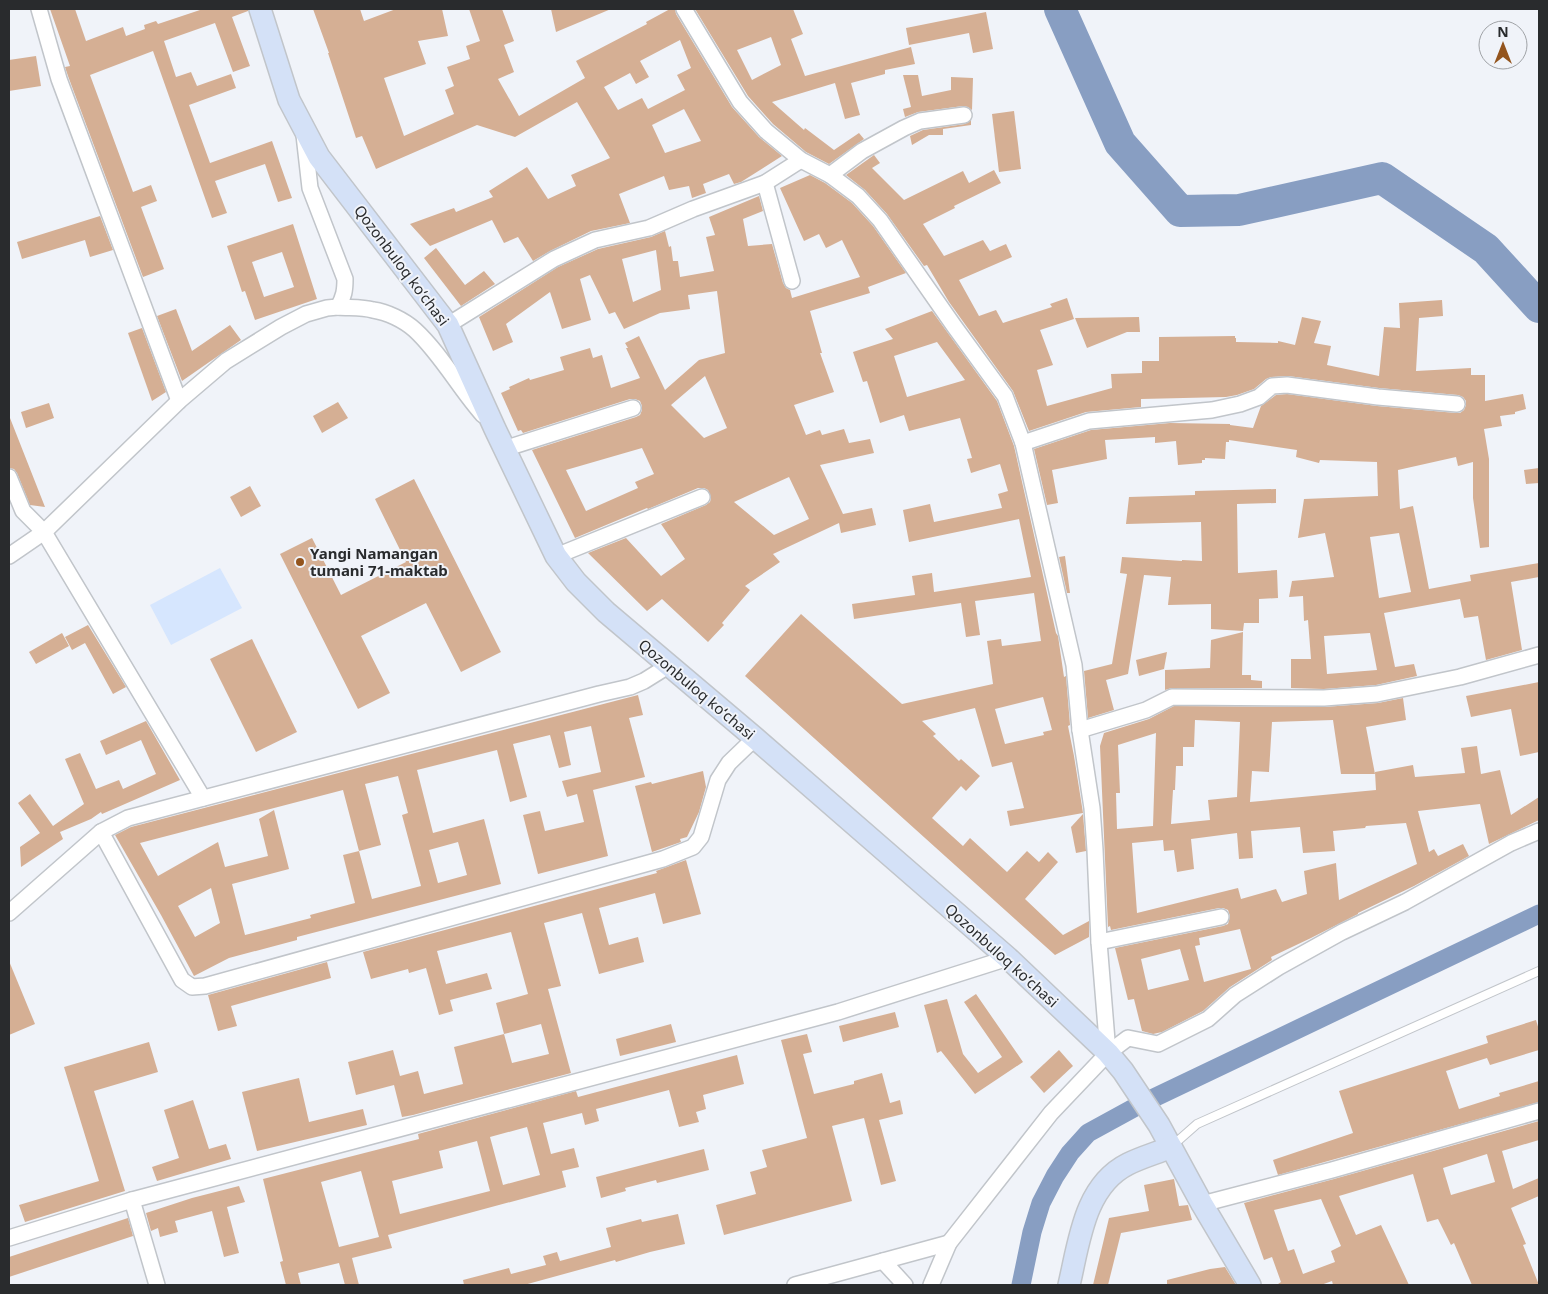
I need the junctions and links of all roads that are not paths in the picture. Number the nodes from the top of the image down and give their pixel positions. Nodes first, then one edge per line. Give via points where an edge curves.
1 (39, 9) edge
2 (260, 9) edge
3 (684, 9) edge
4 (964, 115) dead end
5 (303, 127) junction
6 (801, 160) junction
7 (830, 175) junction
8 (765, 184) junction
9 (792, 281) dead end
10 (338, 307) junction
11 (448, 325) junction
12 (179, 401) junction
13 (1457, 404) dead end
14 (633, 408) dead end
15 (495, 429) junction
16 (1024, 443) junction
17 (504, 449) junction
18 (9, 477) edge
19 (702, 497) dead end
20 (44, 532) junction
21 (9, 556) edge
22 (556, 556) junction
23 (1539, 655) edge
24 (668, 666) junction
25 (1080, 730) junction
26 (755, 738) junction
27 (203, 798) junction
28 (1539, 831) edge
29 (101, 832) junction
30 (9, 912) edge
31 (1221, 917) dead end
32 (1099, 942) junction
33 (1008, 958) junction
34 (1539, 972) edge
35 (1108, 1053) junction
36 (1539, 1111) edge
37 (1171, 1147) junction
38 (132, 1200) junction
39 (1202, 1204) junction
40 (9, 1238) edge
41 (950, 1243) junction
42 (883, 1261) junction
43 (157, 1285) edge
44 (795, 1285) edge
45 (905, 1285) edge
46 (931, 1285) edge
47 (1070, 1285) edge
48 (1250, 1285) edge

1 - 12 street via 60,79
2 - 5 main road, Qozonbuloq koʻchasi via 290,100
3 - 6 street via 740,102 766,131
4 - 7 street via 920,121 904,128 862,151
5 - 10 street via 310,188 345,279 343,299
5 - 11 main road, Qozonbuloq koʻchasi via 319,157
6 - 7 street
6 - 8 street
7 - 16 street via 858,196 880,220 1005,396
8 - 9 street
8 - 11 street via 692,209 649,228 595,240 554,260
10 - 12 street via 306,314 281,327 226,361
10 - 15 street via 373,310 395,317 414,329
11 - 15 main road, Qozonbuloq koʻchasi
12 - 20 street
13 - 16 street via 1272,386 1259,397 1240,404 1212,410 1088,422
14 - 17 street
15 - 17 main road, Qozonbuloq koʻchasi
16 - 25 street via 1074,666
17 - 22 main road, Qozonbuloq koʻchasi
18 - 20 street via 23,511
19 - 22 street
20 - 21 street
20 - 27 street
22 - 24 main road, Qozonbuloq koʻchasi via 606,612
23 - 25 street via 1460,677 1377,694 1324,698 1172,697 1146,710
24 - 26 main road, Qozonbuloq koʻchasi
24 - 27 street via 630,687
25 - 32 street via 1092,808
26 - 29 street via 729,763 718,780 701,836 693,847 663,859 205,986 192,987 182,980
26 - 33 main road, Qozonbuloq koʻchasi
27 - 29 street via 128,818
28 - 35 street via 1279,967 1235,995 1208,1019 1158,1044 1128,1038
29 - 30 street
31 - 32 street
32 - 35 street
33 - 35 main road, Qozonbuloq koʻchasi
33 - 38 street via 838,1012
34 - 37 lane via 1197,1124
35 - 37 main road, Qozonbuloq koʻchasi
35 - 41 street via 1051,1113
36 - 39 street
37 - 39 main road, Qozonbuloq koʻchasi
37 - 47 main road via 1128,1164 1101,1187 1087,1215
38 - 40 street
38 - 43 street
39 - 48 main road, Qozonbuloq koʻchasi
41 - 42 street
41 - 46 street
42 - 44 street
42 - 45 street

